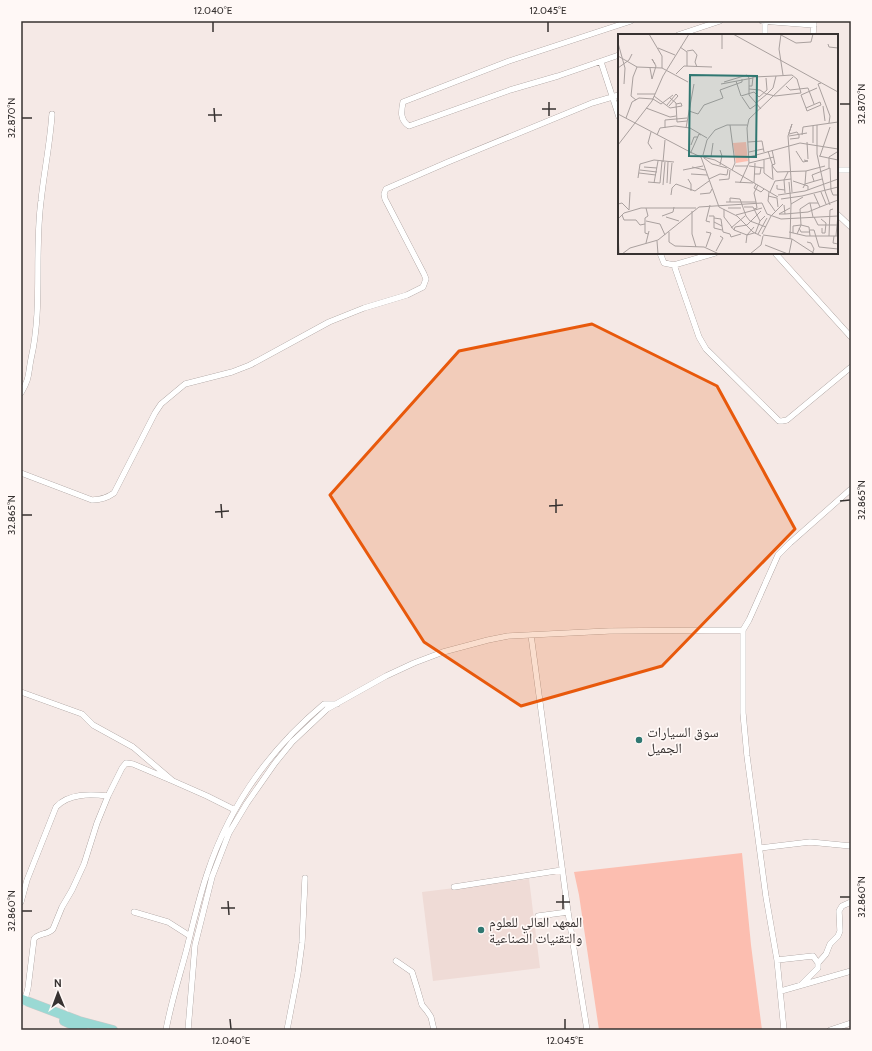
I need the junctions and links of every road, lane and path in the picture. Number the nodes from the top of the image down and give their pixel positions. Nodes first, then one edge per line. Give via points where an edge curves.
1 (631, 21) edge
2 (720, 21) edge
3 (764, 21) edge
4 (814, 23) edge
5 (681, 34) edge
6 (764, 34) edge
7 (813, 34) edge
8 (618, 55) edge
9 (600, 62) junction
10 (616, 96) edge
11 (618, 110) edge
12 (52, 114) dead end
13 (838, 170) edge
14 (851, 170) edge
15 (838, 215) edge
16 (851, 227) edge
17 (660, 254) edge
18 (712, 254) edge
19 (776, 254) edge
20 (674, 265) junction
21 (851, 337) edge
22 (851, 367) edge
23 (21, 393) edge
24 (21, 472) edge
25 (851, 489) edge
26 (743, 630) junction
27 (531, 635) junction
28 (21, 692) edge
29 (337, 704) junction
30 (173, 781) junction
31 (108, 796) junction
32 (235, 810) junction
33 (851, 846) edge
34 (760, 848) junction
35 (562, 870) junction
36 (209, 876) junction
37 (304, 878) dead end
38 (454, 887) dead end
39 (21, 902) edge
40 (851, 902) edge
41 (134, 912) dead end
42 (568, 912) junction
43 (538, 916) dead end
44 (190, 936) junction
45 (778, 960) junction
46 (396, 961) dead end
47 (818, 963) junction
48 (851, 971) edge
49 (801, 985) junction
50 (781, 991) junction
51 (23, 1000) edge
52 (851, 1023) edge
53 (84, 1030) edge
54 (113, 1030) edge
55 (166, 1030) edge
56 (188, 1030) edge
57 (286, 1030) edge
58 (434, 1030) edge
59 (587, 1030) edge
60 (784, 1030) edge
61 (833, 1030) edge

1 - 9 street via 509,61 403,102 401,114 409,126 510,90
2 - 5 street
3 - 4 street
3 - 6 street
4 - 7 street
8 - 9 street
9 - 10 street
10 - 11 street
10 - 24 street via 386,189 385,199 426,279 423,287 329,322 250,365 185,384 155,413 114,493 108,497 92,500
12 - 23 street via 41,201 35,343 29,378
13 - 14 street
15 - 16 street
17 - 20 street via 664,263
18 - 20 street
19 - 21 street
20 - 22 street via 699,337 706,349 779,421 787,420
25 - 26 street via 778,555
26 - 27 street via 609,631
26 - 34 street via 743,713
27 - 29 street via 508,636 443,652 386,676
27 - 35 street
28 - 30 street via 82,714 92,725 133,747
29 - 32 street via 324,704 288,737 254,779
29 - 36 street via 327,709 292,742 260,783 229,833
30 - 31 street via 126,763
30 - 32 street
31 - 39 street via 66,798 56,807
31 - 51 street via 84,864 53,929 34,939 28,988
32 - 36 street via 222,834
33 - 34 street via 810,842
34 - 45 street
35 - 38 street
35 - 42 street
36 - 44 street
36 - 56 street via 196,945
37 - 57 street via 302,943
40 - 47 street via 842,906 839,911 838,936
41 - 44 street via 168,922
42 - 43 street
42 - 59 street
44 - 55 street
45 - 47 street via 813,956
45 - 50 street
46 - 58 street via 412,972 422,1005 431,1017
47 - 49 street via 818,968
48 - 49 street
49 - 50 street
50 - 60 street
51 - 53 main road
51 - 54 main road
52 - 61 street

